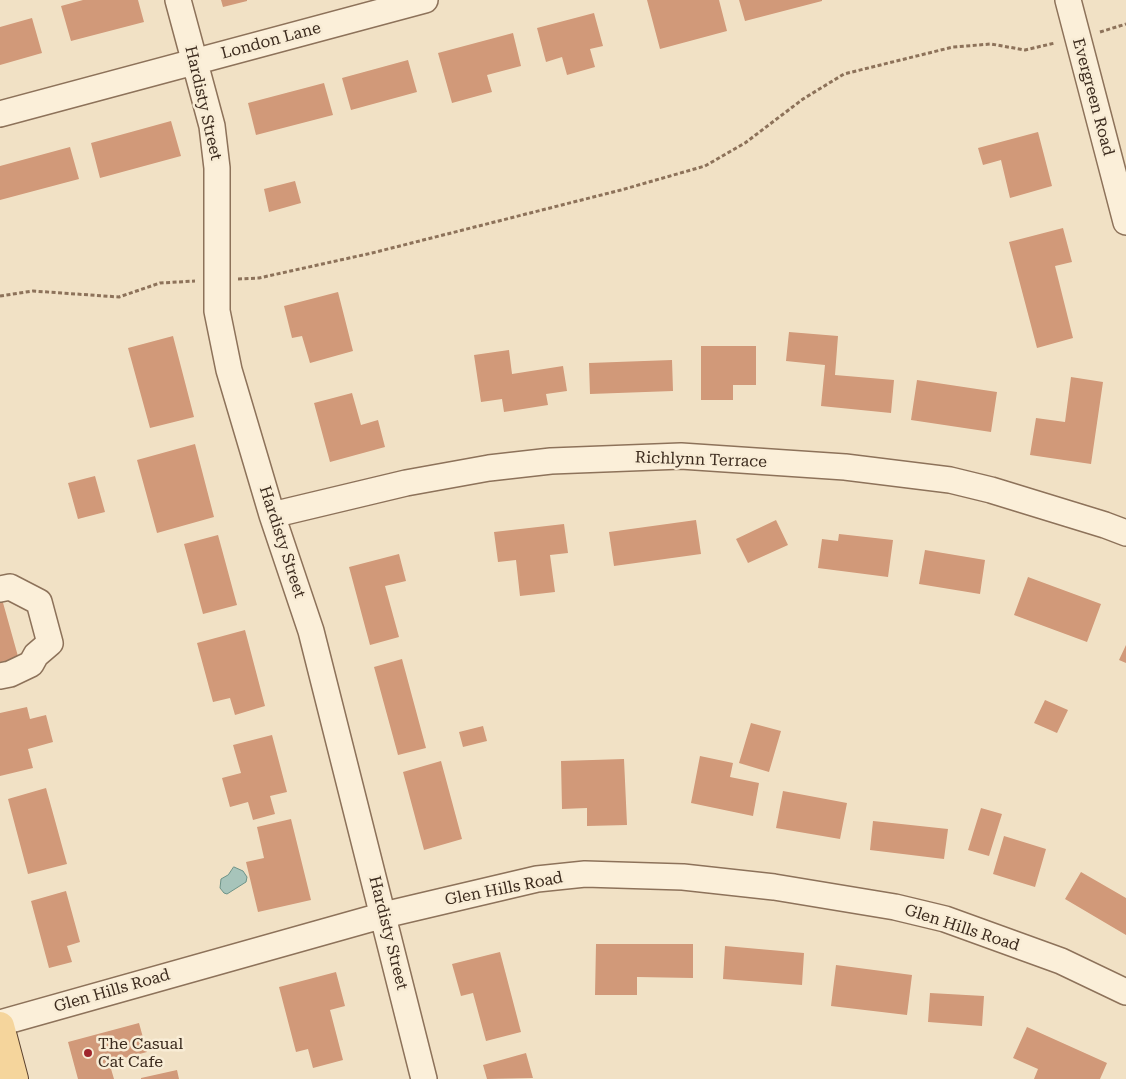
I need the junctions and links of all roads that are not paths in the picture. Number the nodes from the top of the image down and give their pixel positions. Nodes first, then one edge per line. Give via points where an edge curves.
1 (178, 0) edge
2 (425, 0) edge
3 (1068, 0) edge
4 (194, 62) junction
5 (0, 114) edge
6 (1126, 222) edge
7 (272, 516) junction
8 (1126, 533) edge
9 (0, 589) edge
10 (0, 676) edge
11 (384, 915) junction
12 (1126, 992) edge
13 (0, 1024) edge
14 (14, 1079) edge
15 (424, 1079) edge

1 - 4 street, Hardisty Street
2 - 4 street, London Lane
3 - 6 street, Evergreen Road
4 - 5 street, London Lane
4 - 7 street, Hardisty Street via 212,126 217,168 218,311 229,370
7 - 8 street, Richlynn Terrace via 406,483 489,468 551,461 682,456 845,467 950,480
7 - 11 street, Hardisty Street via 310,631
9 - 10 street via 10,587 39,602 50,643 30,664
11 - 12 street, Glen Hills Road via 537,878 585,874 683,877 774,887 895,907 945,919 1061,961
11 - 13 street, Glen Hills Road
11 - 15 street, Hardisty Street
13 - 14 main road

